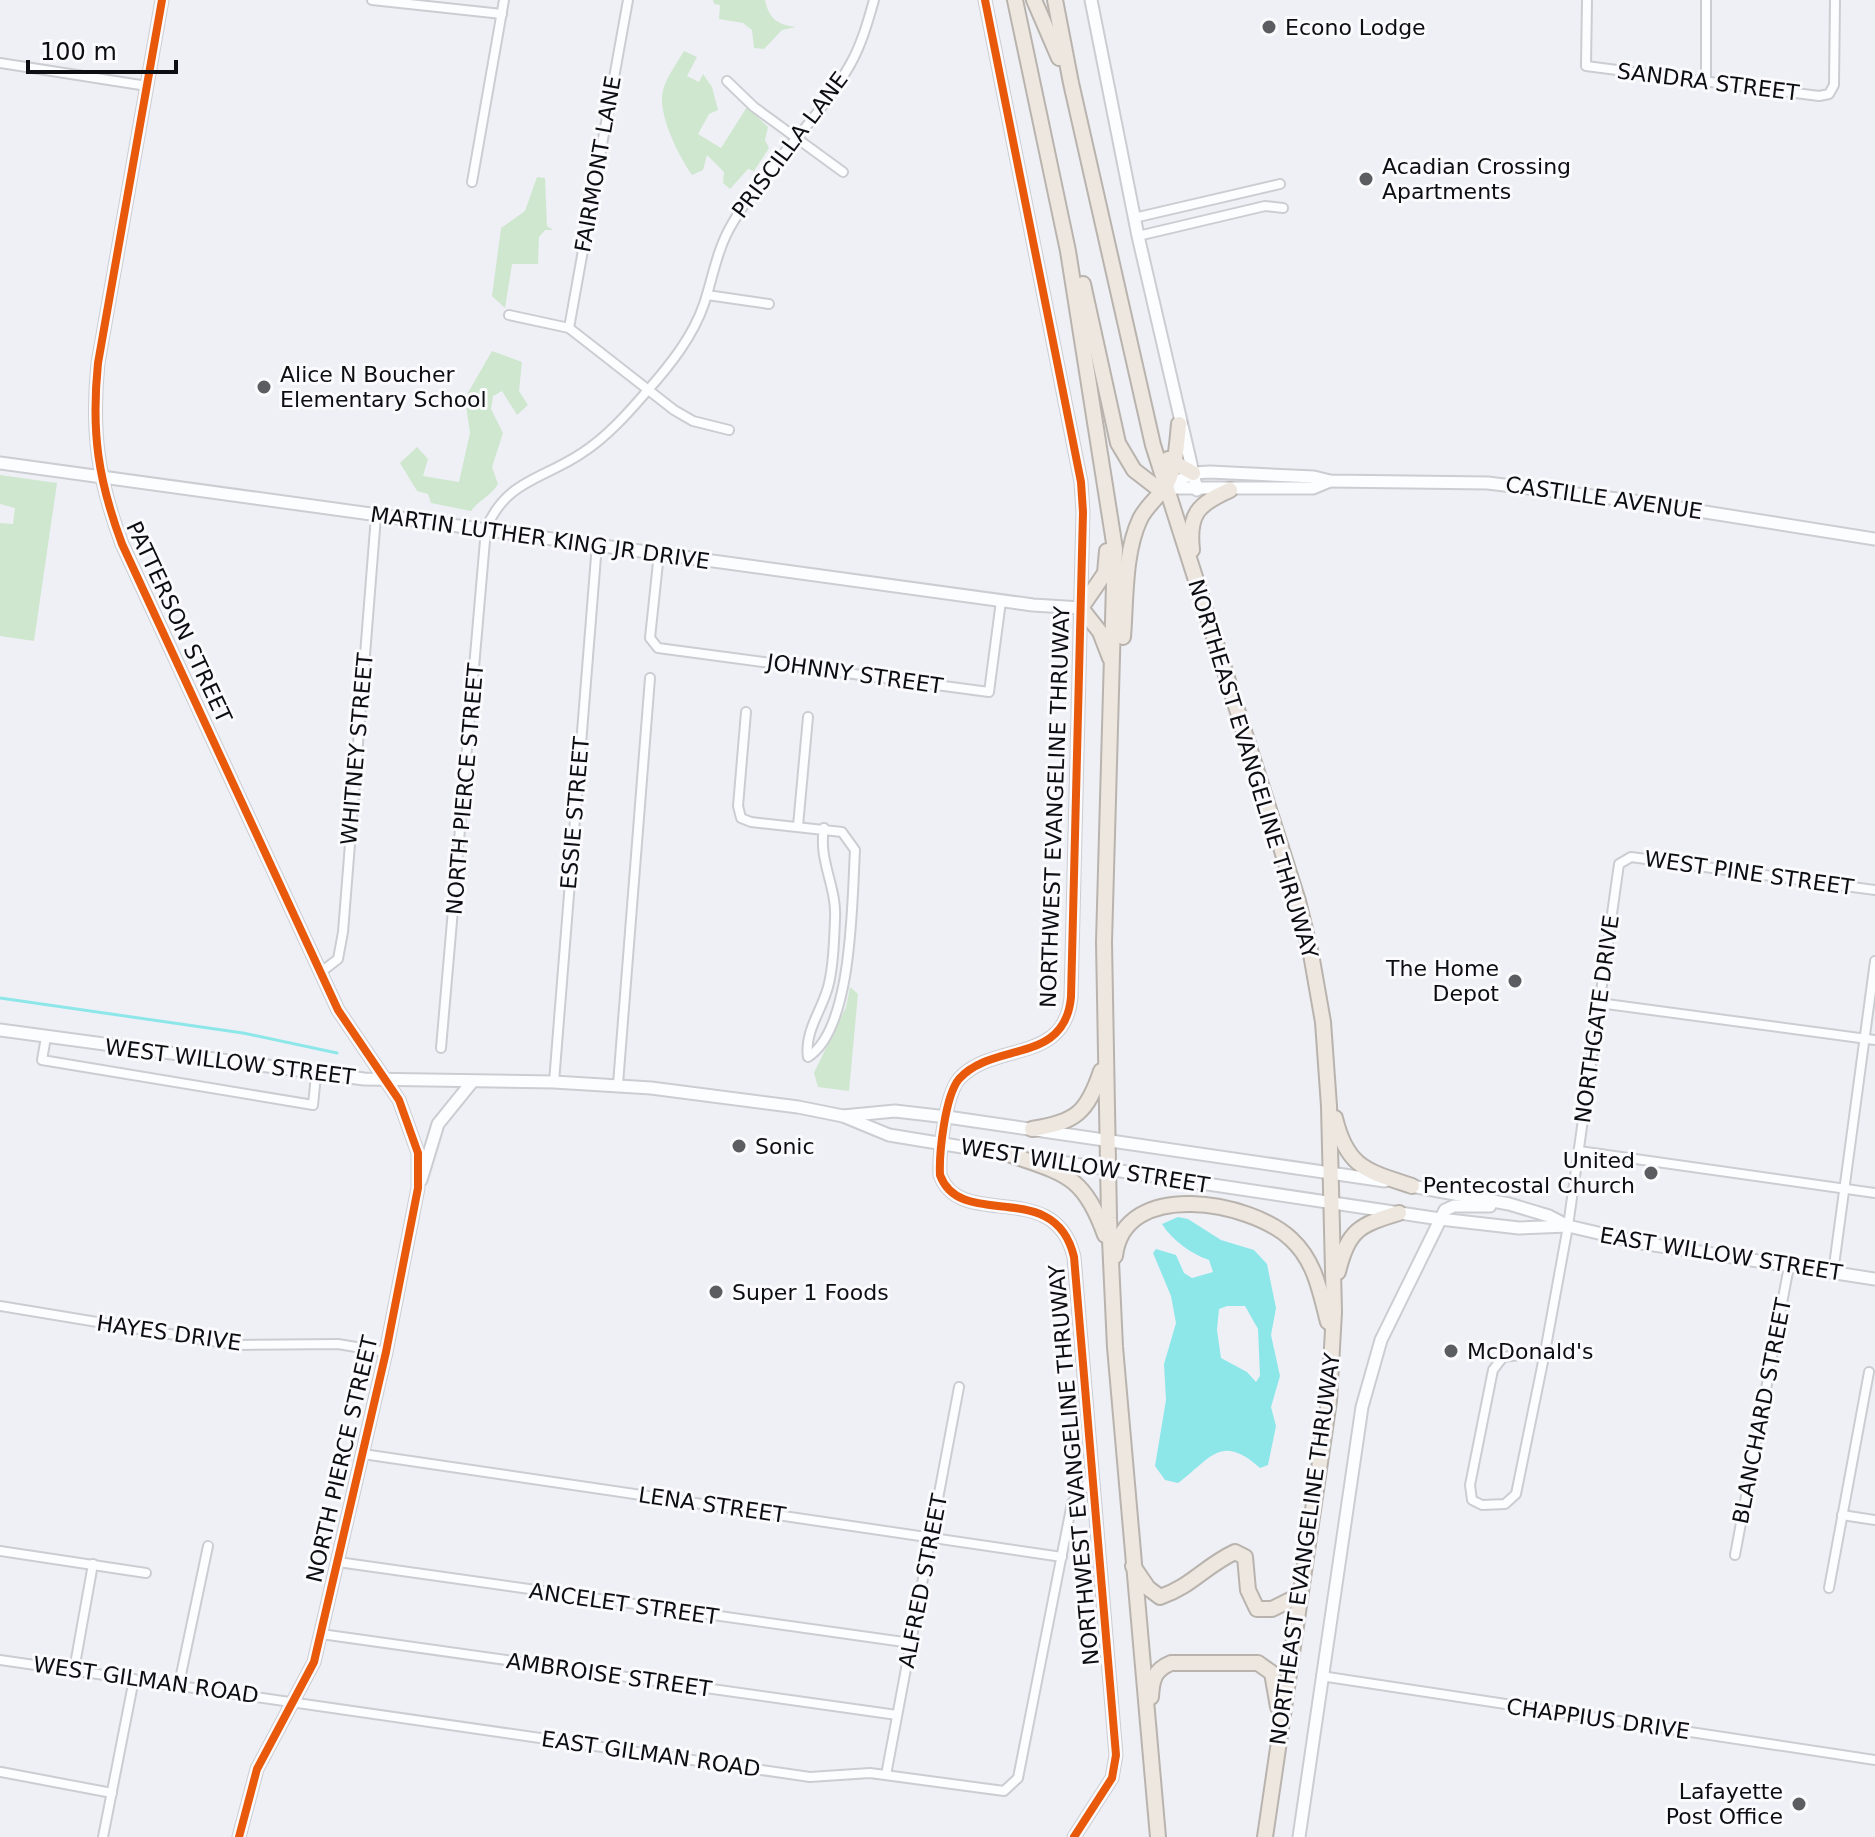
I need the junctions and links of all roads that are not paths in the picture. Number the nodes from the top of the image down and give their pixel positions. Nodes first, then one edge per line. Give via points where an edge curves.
1 (162, 0) edge
2 (372, 0) edge
3 (504, 0) edge
4 (628, 0) edge
5 (874, 0) edge
6 (985, 0) edge
7 (1015, 0) edge
8 (1034, 0) edge
9 (1055, 0) edge
10 (1091, 0) edge
11 (1587, 0) edge
12 (1706, 0) edge
13 (1835, 0) edge
14 (388, 1) edge
15 (502, 14) junction
16 (0, 63) edge
17 (727, 81) dead end
18 (1706, 81) junction
19 (1071, 83) junction
20 (147, 86) junction
21 (795, 139) junction
22 (843, 172) dead end
23 (472, 182) dead end
24 (1280, 184) dead end
25 (1283, 208) dead end
26 (1134, 218) junction
27 (1138, 236) junction
28 (1068, 251) junction
29 (707, 295) junction
30 (769, 304) dead end
31 (509, 315) dead end
32 (569, 328) junction
33 (648, 390) junction
34 (1179, 424) junction
35 (729, 430) dead end
36 (1153, 445) junction
37 (1173, 462) junction
38 (0, 463) edge
39 (1193, 473) junction
40 (99, 476) junction
41 (1330, 481) junction
42 (1165, 488) junction
43 (1197, 490) junction
44 (1230, 490) junction
45 (376, 516) junction
46 (1110, 523) junction
47 (486, 529) junction
48 (1875, 539) edge
49 (597, 544) junction
50 (659, 553) junction
51 (1194, 578) junction
52 (1001, 601) junction
53 (1081, 608) junction
54 (1113, 665) junction
55 (650, 678) dead end
56 (746, 712) dead end
57 (808, 717) dead end
58 (1110, 760) junction
59 (798, 826) junction
60 (824, 828) junction
61 (1623, 860) joint
62 (1875, 890) edge
63 (835, 919) junction
64 (849, 919) junction
65 (1875, 961) edge
66 (321, 972) junction
67 (824, 999) junction
68 (1599, 1003) junction
69 (840, 1005) junction
70 (0, 1030) edge
71 (46, 1037) junction
72 (1871, 1040) edge
73 (441, 1048) dead end
74 (1105, 1060) junction
75 (316, 1075) junction
76 (386, 1081) junction
77 (472, 1082) junction
78 (554, 1082) junction
79 (618, 1084) junction
80 (1328, 1089) junction
81 (843, 1116) junction
82 (947, 1117) junction
83 (1032, 1129) junction
84 (1107, 1140) junction
85 (943, 1145) junction
86 (1579, 1151) junction
87 (1011, 1155) junction
88 (1108, 1170) junction
89 (1330, 1173) junction
90 (1412, 1186) junction
91 (418, 1188) junction
92 (1846, 1189) junction
93 (1875, 1193) edge
94 (1331, 1203) junction
95 (1509, 1204) junction
96 (1399, 1213) junction
97 (1440, 1219) junction
98 (1568, 1226) junction
99 (1111, 1251) junction
100 (1789, 1266) junction
101 (1833, 1273) junction
102 (1875, 1279) edge
103 (1112, 1286) junction
104 (1333, 1292) junction
105 (0, 1306) edge
106 (1333, 1345) junction
107 (386, 1352) junction
108 (1545, 1352) junction
109 (1869, 1372) dead end
110 (959, 1387) dead end
111 (363, 1454) junction
112 (1094, 1476) junction
113 (1842, 1515) junction
114 (1875, 1520) edge
115 (930, 1537) junction
116 (208, 1546) dead end
117 (0, 1551) edge
118 (1735, 1555) dead end
119 (1062, 1557) junction
120 (338, 1562) junction
121 (93, 1564) junction
122 (1133, 1565) junction
123 (146, 1573) dead end
124 (1829, 1588) dead end
125 (1298, 1596) junction
126 (321, 1634) junction
127 (911, 1643) junction
128 (0, 1660) edge
129 (74, 1670) junction
130 (1321, 1676) junction
131 (134, 1679) junction
132 (179, 1684) junction
133 (292, 1701) junction
134 (897, 1715) junction
135 (1149, 1722) junction
136 (1280, 1723) junction
137 (1151, 1747) junction
138 (1875, 1760) edge
139 (1, 1772) edge
140 (886, 1775) junction
141 (112, 1793) junction
142 (103, 1837) edge
143 (239, 1837) edge
144 (1074, 1837) edge
145 (1156, 1837) edge
146 (1169, 1837) edge
147 (1265, 1837) edge
148 (1299, 1837) edge

1 - 20 street, PATTERSON STREET
2 - 14 street
3 - 15 street
4 - 32 street, FAIRMONT LANE
5 - 21 street, PRISCILLA LANE via 852,60
6 - 53 street, NORTHWEST EVANGELINE THRUWAY via 1078,455
7 - 28 highway
8 - 19 highway
9 - 19 highway, NORTHEAST EVANGELINE THRUWAY
10 - 26 street
11 - 18 street, SANDRA STREET via 1586,66
12 - 18 street
13 - 18 street, SANDRA STREET via 1834,85 1829,94
14 - 15 street
15 - 23 street
16 - 20 street
17 - 21 street
19 - 36 highway, NORTHEAST EVANGELINE THRUWAY
20 - 40 street, PATTERSON STREET via 98,363
21 - 22 street
21 - 29 street, PRISCILLA LANE via 730,227
24 - 26 street
25 - 27 street via 1265,206
26 - 27 street
27 - 34 street
28 - 42 highway via 1083,284 1118,443 1134,470
28 - 46 highway
29 - 30 street
29 - 33 street, PRISCILLA LANE via 694,328
31 - 32 street
32 - 33 street
33 - 35 street via 693,421
33 - 47 street, PRISCILLA LANE via 593,446 507,494
34 - 37 highway
34 - 39 street
36 - 37 highway
36 - 42 highway, NORTHEAST EVANGELINE THRUWAY
37 - 39 highway
37 - 42 highway
38 - 40 street, MARTIN LUTHER KING JR DRIVE
39 - 41 street, CASTILLE AVENUE via 1265,473
39 - 42 street, CASTILLE AVENUE
39 - 43 street
40 - 45 street, MARTIN LUTHER KING JR DRIVE
40 - 66 street, PATTERSON STREET via 122,544
41 - 44 street, CASTILLE AVENUE via 1313,488
41 - 48 street, CASTILLE AVENUE via 1488,483
42 - 43 street, CASTILLE AVENUE
42 - 51 highway, NORTHEAST EVANGELINE THRUWAY
42 - 58 highway via 1139,520 1132,545
43 - 44 street, CASTILLE AVENUE
44 - 51 highway via 1206,500 1189,526
45 - 47 street, MARTIN LUTHER KING JR DRIVE
45 - 66 street, WHITNEY STREET via 343,932 338,959
46 - 53 highway via 1105,573
46 - 54 highway via 1115,549
47 - 49 street, MARTIN LUTHER KING JR DRIVE
47 - 73 street, NORTH PIERCE STREET
49 - 50 street, MARTIN LUTHER KING JR DRIVE
49 - 78 street, ESSIE STREET
50 - 52 street, MARTIN LUTHER KING JR DRIVE
50 - 52 street, JOHNNY STREET via 650,641 658,648 989,692
51 - 80 highway, NORTHEAST EVANGELINE THRUWAY via 1298,901 1320,1003
52 - 53 street, MARTIN LUTHER KING JR DRIVE
53 - 54 highway via 1100,632
53 - 82 street, NORTHWEST EVANGELINE THRUWAY via 1071,1004 1053,1037 960,1078
54 - 58 highway
55 - 79 street
56 - 59 street via 738,813 751,822
57 - 59 street
58 - 74 highway
59 - 60 street
60 - 63 street via 821,851 834,887
60 - 64 street via 842,832 855,850
61 - 62 street, WEST PINE STREET
61 - 68 street, NORTHGATE DRIVE via 1617,870
63 - 64 street
63 - 67 street
64 - 69 street
65 - 72 street
66 - 76 street, PATTERSON STREET via 349,1029
67 - 69 street
67 - 69 street via 806,1043 808,1057 819,1050
68 - 72 street
68 - 86 street, NORTHGATE DRIVE
70 - 71 street, WEST WILLOW STREET
71 - 75 street, WEST WILLOW STREET
71 - 75 street via 42,1060 313,1105
72 - 92 street
74 - 83 highway via 1091,1100 1075,1117
74 - 84 highway
75 - 76 street, WEST WILLOW STREET
76 - 77 street, WEST WILLOW STREET
76 - 91 street, NORTH PIERCE STREET via 411,1125
77 - 78 street, WEST WILLOW STREET
77 - 91 street via 438,1124
78 - 79 street, WEST WILLOW STREET
79 - 81 street, WEST WILLOW STREET
80 - 89 highway, NORTHEAST EVANGELINE THRUWAY
80 - 90 highway via 1348,1155 1365,1170
81 - 82 street, WEST WILLOW STREET via 895,1111
81 - 85 street, WEST WILLOW STREET via 889,1135
82 - 83 street, WEST WILLOW STREET
82 - 85 street, NORTHWEST EVANGELINE THRUWAY
83 - 84 street, WEST WILLOW STREET
84 - 88 highway
84 - 89 street, WEST WILLOW STREET
85 - 87 street, WEST WILLOW STREET
85 - 112 street, NORTHWEST EVANGELINE THRUWAY via 940,1175 948,1190 968,1200 1045,1214 1069,1239
86 - 92 street
86 - 98 street, NORTHGATE DRIVE
87 - 88 street, WEST WILLOW STREET
87 - 99 highway via 1067,1175 1095,1208
88 - 94 street, WEST WILLOW STREET
88 - 99 highway
89 - 90 street, EAST WILLOW STREET
89 - 94 highway, NORTHEAST EVANGELINE THRUWAY
90 - 95 street, EAST WILLOW STREET
91 - 107 street, NORTH PIERCE STREET
92 - 93 street
92 - 101 street
94 - 96 street, EAST WILLOW STREET
94 - 104 highway, NORTHEAST EVANGELINE THRUWAY
95 - 97 street via 1454,1206
95 - 98 street, EAST WILLOW STREET
96 - 97 street, EAST WILLOW STREET
96 - 104 highway via 1357,1229 1345,1245
97 - 98 street, EAST WILLOW STREET via 1519,1228
97 - 130 street, NORTHEAST EVANGELINE THRUWAY via 1381,1340 1366,1389
98 - 100 street, EAST WILLOW STREET
98 - 108 street, NORTHGATE DRIVE
99 - 103 highway
100 - 101 street, EAST WILLOW STREET
100 - 118 street, BLANCHARD STREET
101 - 102 street, EAST WILLOW STREET
103 - 106 highway via 1117,1245 1145,1211 1172,1204 1248,1214 1287,1235 1308,1261
103 - 122 highway
104 - 106 highway, NORTHEAST EVANGELINE THRUWAY
105 - 107 street, HAYES DRIVE via 236,1345 329,1344
106 - 125 highway, NORTHEAST EVANGELINE THRUWAY
107 - 111 street, NORTH PIERCE STREET
108 - 108 street, NORTHGATE DRIVE via 1516,1494 1505,1504 1478,1504 1470,1485 1493,1370 1503,1357
109 - 113 street
110 - 115 street, ALFRED STREET
111 - 115 street, LENA STREET
111 - 120 street, NORTH PIERCE STREET
112 - 119 street via 1072,1503
112 - 144 street, NORTHWEST EVANGELINE THRUWAY via 1116,1755 1112,1778
113 - 114 street
113 - 124 street
115 - 119 street, LENA STREET
115 - 127 street, ALFRED STREET
116 - 132 street
117 - 121 street
119 - 140 street, EAST GILMAN ROAD via 1018,1778 1010,1788 993,1792
120 - 126 street, NORTH PIERCE STREET
120 - 127 street, ANCELET STREET
121 - 123 street
121 - 129 street
122 - 125 highway via 1160,1597 1185,1588 1212,1562 1235,1552 1245,1557 1248,1590 1257,1609 1272,1609
122 - 135 highway
125 - 136 highway, NORTHEAST EVANGELINE THRUWAY
126 - 133 street, NORTH PIERCE STREET via 311,1669
126 - 134 street, AMBROISE STREET
127 - 134 street, ALFRED STREET
128 - 129 street, WEST GILMAN ROAD
129 - 131 street, WEST GILMAN ROAD
130 - 138 street, CHAPPIUS DRIVE
130 - 148 street, NORTHEAST EVANGELINE THRUWAY
131 - 132 street, WEST GILMAN ROAD
131 - 141 street
132 - 133 street, WEST GILMAN ROAD
133 - 140 street, EAST GILMAN ROAD via 810,1777
133 - 143 street, NORTH PIERCE STREET via 257,1769
134 - 140 street, ALFRED STREET
135 - 136 highway via 1152,1685 1160,1667 1183,1662 1258,1663 1272,1673
135 - 137 highway
136 - 147 highway, NORTHEAST EVANGELINE THRUWAY
137 - 145 highway
137 - 146 highway
139 - 141 street
141 - 142 street

